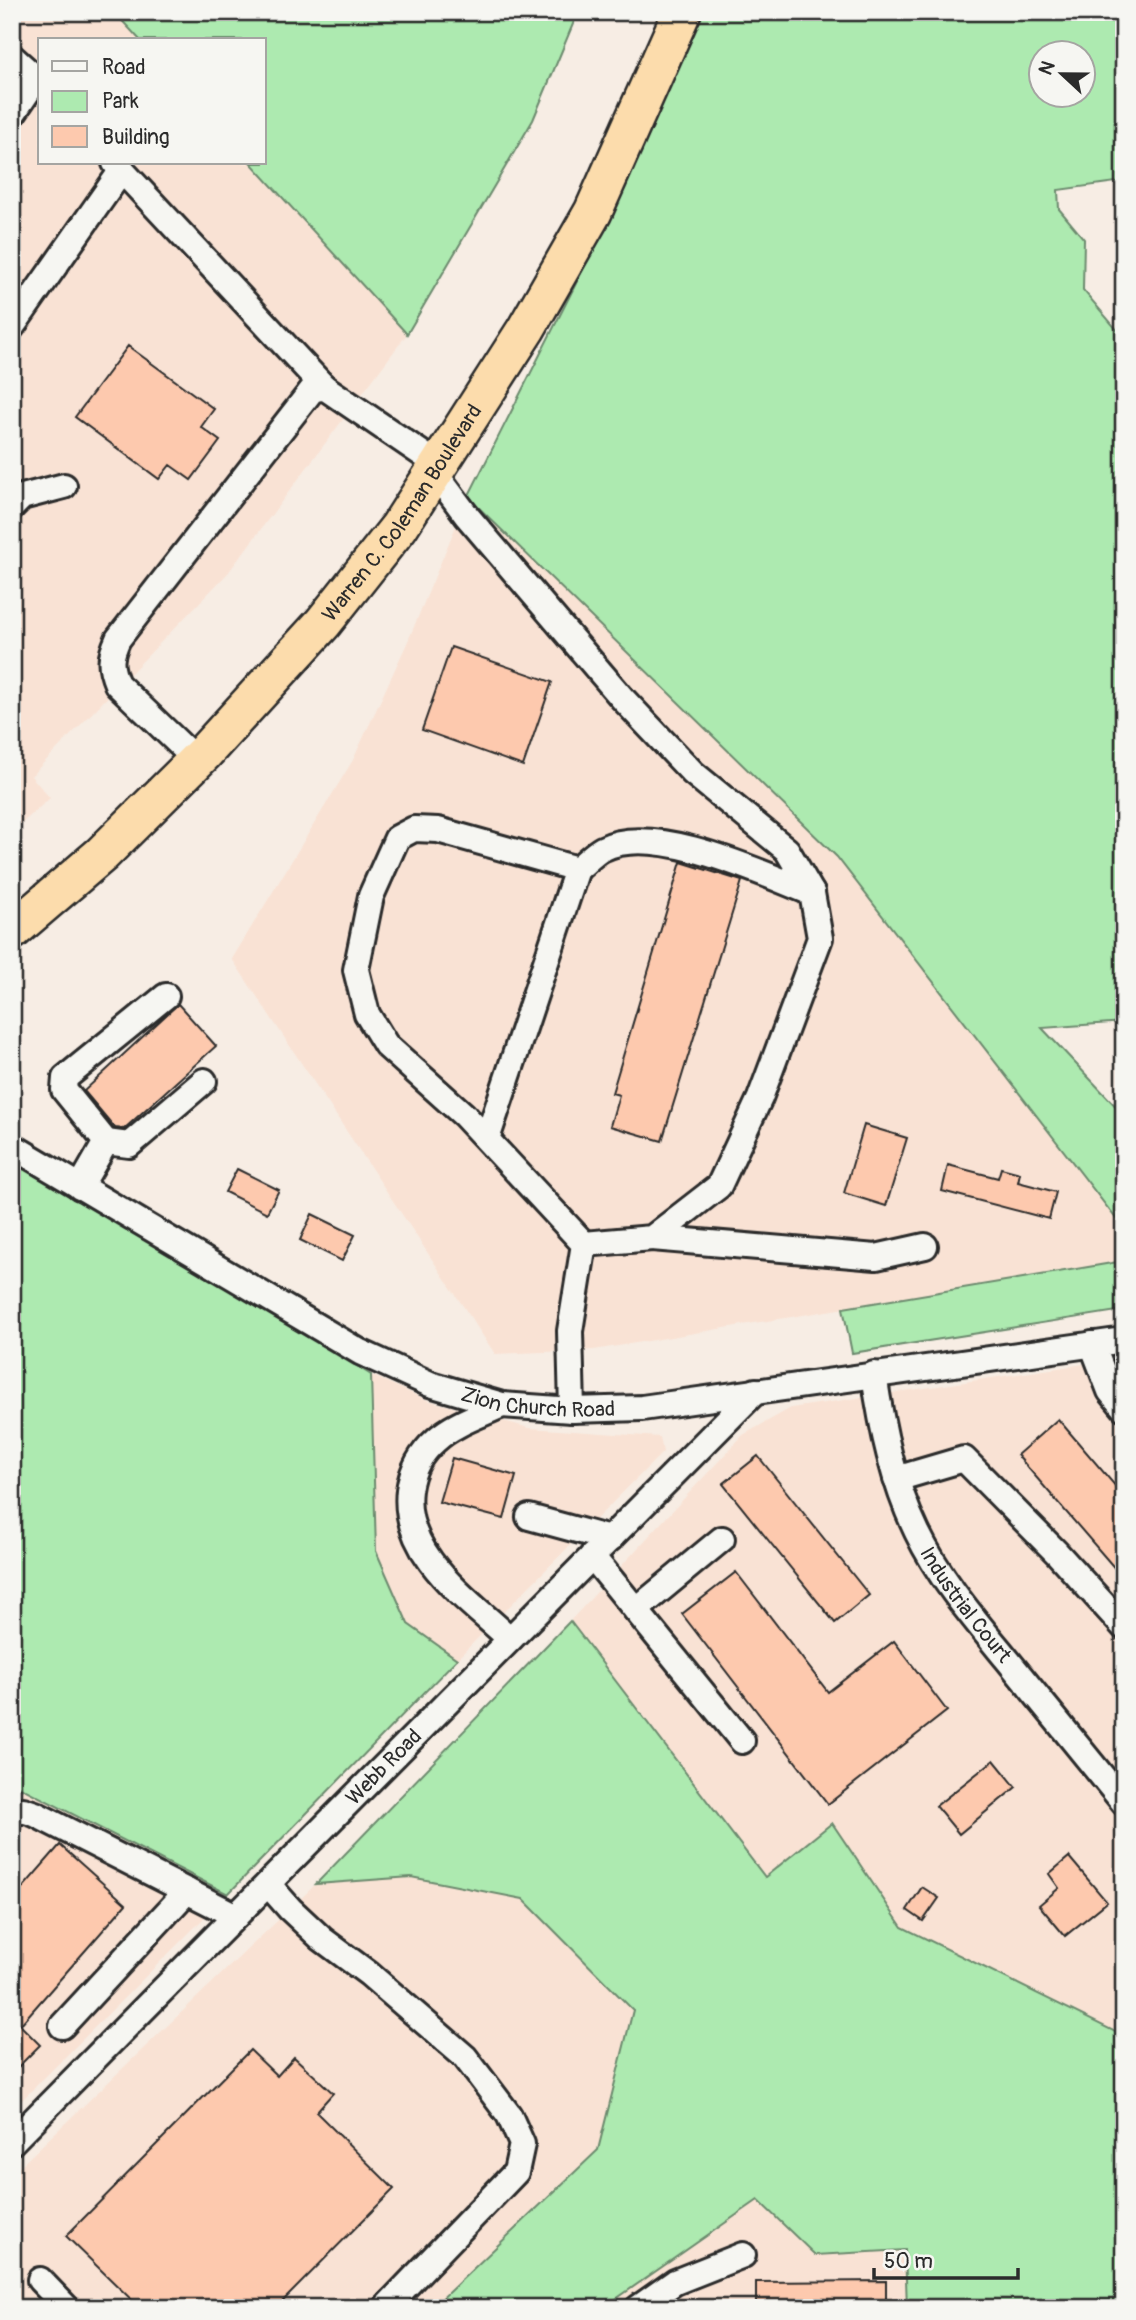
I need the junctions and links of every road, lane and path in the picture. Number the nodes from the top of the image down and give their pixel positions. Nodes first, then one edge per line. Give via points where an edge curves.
1 (682, 12) edge
2 (12, 57) edge
3 (38, 79) edge
4 (38, 81) edge
5 (12, 115) edge
6 (119, 167) edge
7 (12, 327) edge
8 (324, 387) junction
9 (438, 469) junction
10 (64, 486) dead end
11 (12, 507) edge
12 (196, 760) junction
13 (577, 869) junction
14 (812, 893) junction
15 (12, 931) edge
16 (166, 996) dead end
17 (204, 1081) dead end
18 (487, 1139) junction
19 (106, 1142) junction
20 (12, 1146) edge
21 (80, 1187) junction
22 (652, 1238) junction
23 (584, 1244) junction
24 (925, 1246) dead end
25 (1124, 1340) edge
26 (1093, 1344) junction
27 (874, 1374) junction
28 (756, 1391) junction
29 (502, 1405) junction
30 (1124, 1408) edge
31 (572, 1410) junction
32 (896, 1479) junction
33 (529, 1517) dead end
34 (610, 1539) junction
35 (722, 1539) dead end
36 (592, 1556) junction
37 (636, 1610) junction
38 (1124, 1627) edge
39 (510, 1639) junction
40 (742, 1741) dead end
41 (1119, 1789) edge
42 (12, 1814) edge
43 (268, 1884) junction
44 (187, 1891) junction
45 (236, 1916) junction
46 (62, 2026) dead end
47 (12, 2142) edge
48 (743, 2255) dead end
49 (40, 2280) dead end
50 (67, 2308) edge
51 (385, 2308) edge
52 (638, 2308) edge

1 - 9 highway, Warren C. Coleman Boulevard via 593,212
2 - 3 street
4 - 5 street
6 - 7 street
6 - 8 street
8 - 9 street
8 - 12 street via 312,390 118,639 110,657 117,684
9 - 12 highway, Warren C. Coleman Boulevard via 364,574
9 - 14 street via 467,516 622,699 693,774 787,850
10 - 11 street via 22,497
12 - 15 highway, Warren C. Coleman Boulevard via 102,854
13 - 14 street via 602,849 633,841 699,850
13 - 18 street
13 - 18 street via 438,830 414,829 397,838 371,896 356,970 367,1014 386,1045
14 - 22 street via 820,938 743,1136 719,1186
16 - 19 street via 65,1078 64,1090
17 - 19 street via 129,1145
18 - 23 street
19 - 21 street
20 - 21 street, Zion Church Road
21 - 29 street, Zion Church Road via 360,1352 430,1384
22 - 23 street
22 - 24 street via 876,1257
23 - 31 street via 570,1331
25 - 26 street, Zion Church Road
26 - 27 street, Zion Church Road
26 - 30 street via 1110,1391
27 - 28 street, Zion Church Road
27 - 32 street, Industrial Court via 882,1434
28 - 31 street, Zion Church Road via 642,1408
28 - 34 street, Webb Road
29 - 31 street, Zion Church Road
29 - 39 street via 438,1437 421,1454 412,1472 408,1512 414,1535 428,1558
32 - 38 street via 964,1460
32 - 41 street, Industrial Court via 938,1569
33 - 34 street
34 - 36 street, Webb Road
35 - 37 street
36 - 37 street
36 - 39 street, Webb Road
37 - 40 street
39 - 43 street, Webb Road
42 - 44 street via 23,1810 35,1814
43 - 45 street, Webb Road
43 - 51 street via 322,1939 465,2057 509,2115 522,2144 516,2172
44 - 45 street
44 - 46 street
45 - 47 street, Webb Road
48 - 52 street via 674,2282
49 - 50 street

